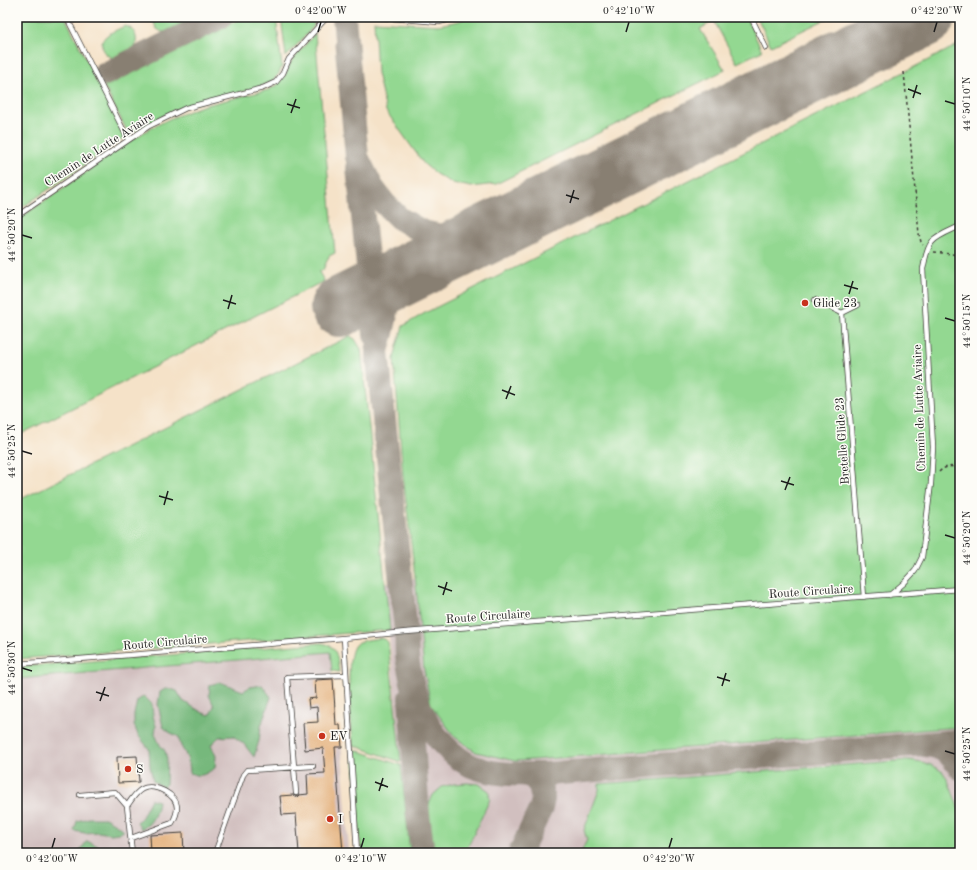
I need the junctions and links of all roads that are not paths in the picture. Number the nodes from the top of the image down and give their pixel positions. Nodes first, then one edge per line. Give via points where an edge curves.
1 (80, 17) edge
2 (327, 17) edge
3 (378, 17) edge
4 (460, 17) edge
5 (751, 17) edge
6 (766, 48) dead end
7 (128, 139) junction
8 (17, 216) edge
9 (960, 226) edge
10 (815, 300) dead end
11 (858, 305) dead end
12 (842, 314) junction
13 (960, 589) edge
14 (890, 595) junction
15 (864, 597) junction
16 (344, 638) junction
17 (17, 664) edge
18 (346, 675) junction
19 (313, 766) dead end
20 (294, 767) junction
21 (296, 793) dead end
22 (80, 795) dead end
23 (127, 806) junction
24 (131, 838) junction
25 (132, 853) edge
26 (215, 853) edge
27 (357, 853) edge

1 - 7 lane via 70,22
2 - 7 lane, Chemin de Lutte Aviaire via 289,59 276,82 263,88 186,108
3 - 4 lane via 439,22
5 - 6 lane
7 - 8 lane, Chemin de Lutte Aviaire
9 - 14 lane, Chemin de Lutte Aviaire via 932,242 923,269 933,446 931,483 922,557 915,571
10 - 12 lane
11 - 12 lane
12 - 15 lane, Bretelle Glide 23
13 - 14 lane, Route Circulaire
14 - 15 lane, Route Circulaire
15 - 16 lane, Route Circulaire
16 - 17 lane, Route Circulaire
16 - 18 lane
18 - 20 lane via 287,677
18 - 27 lane
19 - 20 lane
20 - 21 lane
20 - 26 lane via 247,770
22 - 23 lane via 115,792
23 - 24 lane
23 - 24 lane via 142,789 150,788 163,790 169,794 177,806 172,823
24 - 25 lane

